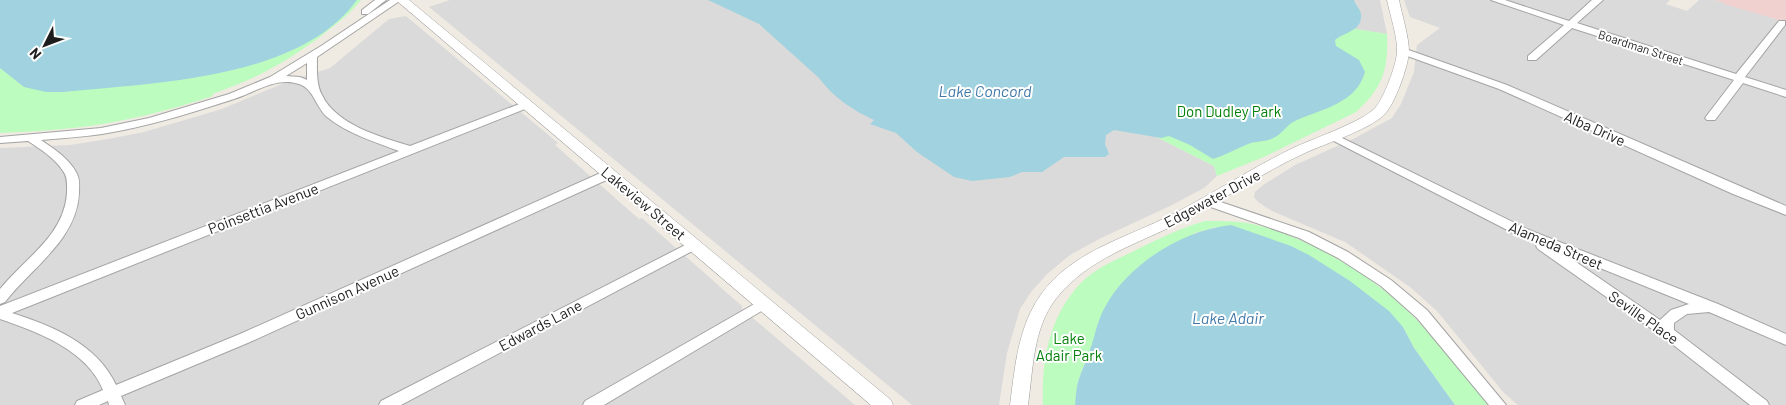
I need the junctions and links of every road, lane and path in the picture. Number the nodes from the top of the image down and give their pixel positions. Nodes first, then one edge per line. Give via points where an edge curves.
1 (381, 0) edge
2 (401, 0) edge
3 (1393, 0) edge
4 (1496, 0) edge
5 (1598, 0) edge
6 (1784, 21) edge
7 (1571, 24) junction
8 (344, 34) junction
9 (1403, 51) junction
10 (312, 57) junction
11 (1532, 58) dead end
12 (274, 79) junction
13 (1739, 79) junction
14 (313, 87) junction
15 (1786, 94) edge
16 (526, 105) junction
17 (1712, 118) dead end
18 (1332, 136) junction
19 (31, 138) junction
20 (0, 140) edge
21 (410, 150) junction
22 (609, 174) junction
23 (1209, 202) junction
24 (1786, 211) edge
25 (1524, 233) junction
26 (693, 245) junction
27 (0, 299) edge
28 (763, 304) junction
29 (1713, 308) junction
30 (0, 313) edge
31 (1667, 332) junction
32 (1786, 340) edge
33 (114, 399) edge
34 (83, 405) edge
35 (388, 405) edge
36 (591, 405) edge
37 (884, 405) edge
38 (1019, 405) edge
39 (1498, 405) edge
40 (1760, 405) edge

1 - 8 street via 360,15
2 - 8 street
2 - 16 street, Lakeview Street
3 - 9 street, Edgewater Drive
4 - 7 street, Boardman Street
5 - 7 street
6 - 13 street
7 - 11 street
7 - 13 street, Boardman Street
8 - 10 street
9 - 18 street, Edgewater Drive via 1383,107 1370,119
9 - 24 street, Alba Drive via 1503,87
10 - 12 street
10 - 14 street
12 - 14 street via 300,80
12 - 19 street via 233,96 151,121 102,131
13 - 15 street, Boardman Street
13 - 17 street
14 - 21 street via 325,108 352,128
16 - 21 street, Poinsettia Avenue
16 - 22 street, Lakeview Street
18 - 23 street, Edgewater Drive via 1283,159
18 - 25 street, Alameda Street
19 - 20 street
19 - 27 street via 72,174 74,196 63,227 35,264
21 - 30 street, Poinsettia Avenue
22 - 26 street, Lakeview Street
22 - 33 street, Gunnison Avenue
23 - 38 street, Edgewater Drive via 1096,255 1058,285 1043,304 1032,327
23 - 39 street via 1304,235 1386,282 1422,314
25 - 29 street, Alameda Street
25 - 31 street, Seville Place
26 - 28 street, Lakeview Street
26 - 35 street, Edwards Lane
28 - 36 street
28 - 37 street, Lakeview Street
29 - 31 street via 1689,308 1676,312 1667,321
29 - 32 street, Alameda Street
30 - 33 street via 37,325 74,346 100,370
31 - 40 street, Seville Place
33 - 34 street, Gunnison Avenue

